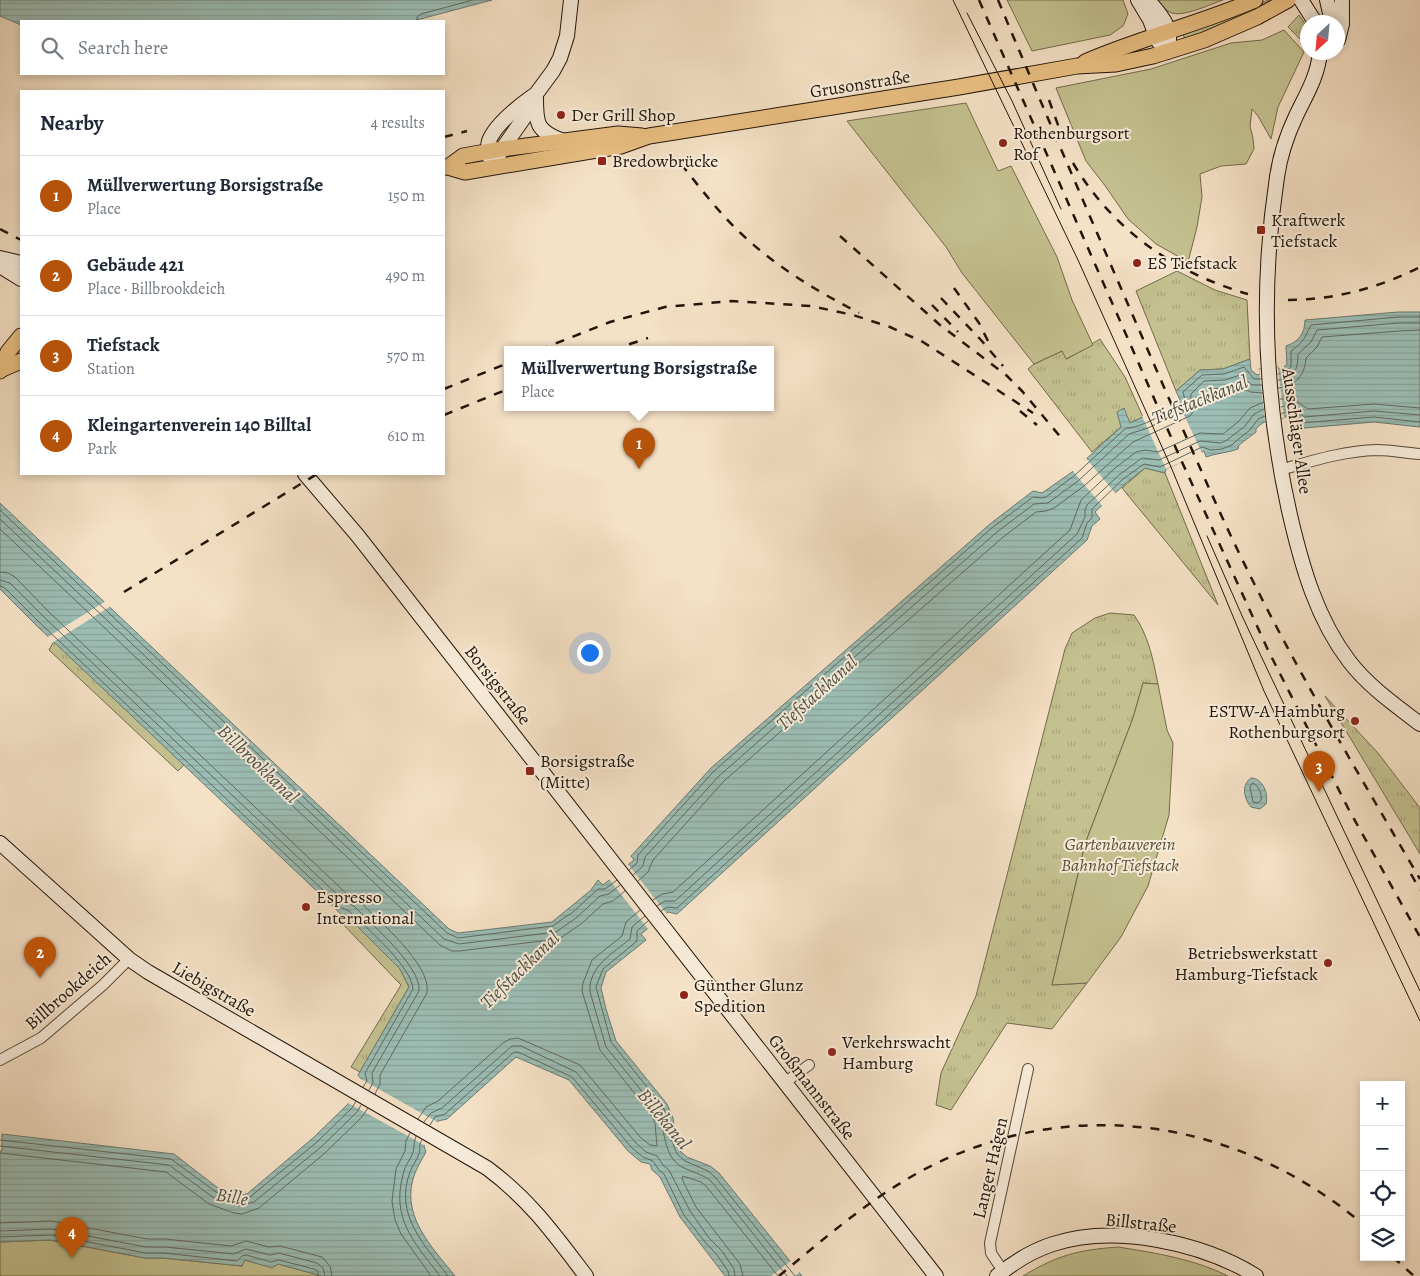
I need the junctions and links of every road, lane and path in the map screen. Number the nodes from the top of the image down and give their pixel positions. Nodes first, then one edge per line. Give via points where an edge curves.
1 (570, 0) edge
2 (1138, 0) edge
3 (1148, 0) edge
4 (1255, 0) edge
5 (1288, 0) edge
6 (1301, 0) edge
7 (1327, 0) edge
8 (1342, 0) edge
9 (1311, 15) edge
10 (1330, 15) edge
11 (1342, 15) edge
12 (1163, 34) junction
13 (1167, 52) junction
14 (1318, 60) edge
15 (1326, 60) edge
16 (1076, 66) junction
17 (1315, 77) junction
18 (536, 94) junction
19 (649, 136) junction
20 (561, 140) junction
21 (496, 150) junction
22 (446, 167) edge
23 (492, 167) junction
24 (0, 258) edge
25 (20, 263) edge
26 (0, 266) edge
27 (20, 279) edge
28 (20, 337) edge
29 (20, 361) edge
30 (0, 371) edge
31 (1420, 454) edge
32 (1280, 470) junction
33 (306, 475) edge
34 (1420, 724) edge
35 (0, 843) edge
36 (658, 921) joint
37 (129, 959) junction
38 (0, 1060) edge
39 (809, 1064) dead end
40 (1028, 1069) dead end
41 (784, 1083) junction
42 (1000, 1273) edge
43 (586, 1276) edge
44 (936, 1276) edge
45 (1256, 1276) edge

1 - 18 street via 567,36 560,58
2 - 12 street
3 - 12 street via 1164,20
4 - 12 main road, Grusonstraße
5 - 13 main road, Grusonstraße via 1237,26
6 - 9 street
7 - 10 street
8 - 11 street
12 - 13 street via 1170,42
12 - 16 main road, Grusonstraße
13 - 16 main road, Grusonstraße via 1116,64
14 - 17 street, Ausschläger Allee
15 - 17 street, Ausschläger Allee
16 - 19 main road, Grusonstraße
17 - 32 street, Ausschläger Allee via 1285,145 1277,176 1269,251 1269,368
18 - 20 street via 538,125 547,134
18 - 21 street via 526,115
19 - 20 main road, Grusonstraße via 618,134
19 - 23 main road, Grusonstraße via 620,146
20 - 21 main road, Grusonstraße
21 - 22 main road, Grusonstraße via 463,156
21 - 23 street
22 - 23 main road, Grusonstraße via 465,172
24 - 25 street
26 - 27 street
28 - 30 main road via 8,352
29 - 30 main road
31 - 32 street via 1359,451
32 - 34 street, Ausschläger Allee via 1304,571 1330,630 1348,660 1364,677
33 - 36 street, Borsigstraße via 358,536
35 - 37 street, Liebigstraße
36 - 41 street, Großmannstraße
37 - 38 street, Billbrookdeich via 104,985 41,1038
37 - 43 street, Liebigstraße via 180,992 487,1168 541,1217
39 - 41 street
40 - 42 street, Langer Hagen via 990,1243 991,1254
41 - 44 street, Großmannstraße
42 - 45 street, Billstraße via 1023,1256 1054,1244 1121,1236 1189,1248 1222,1259

